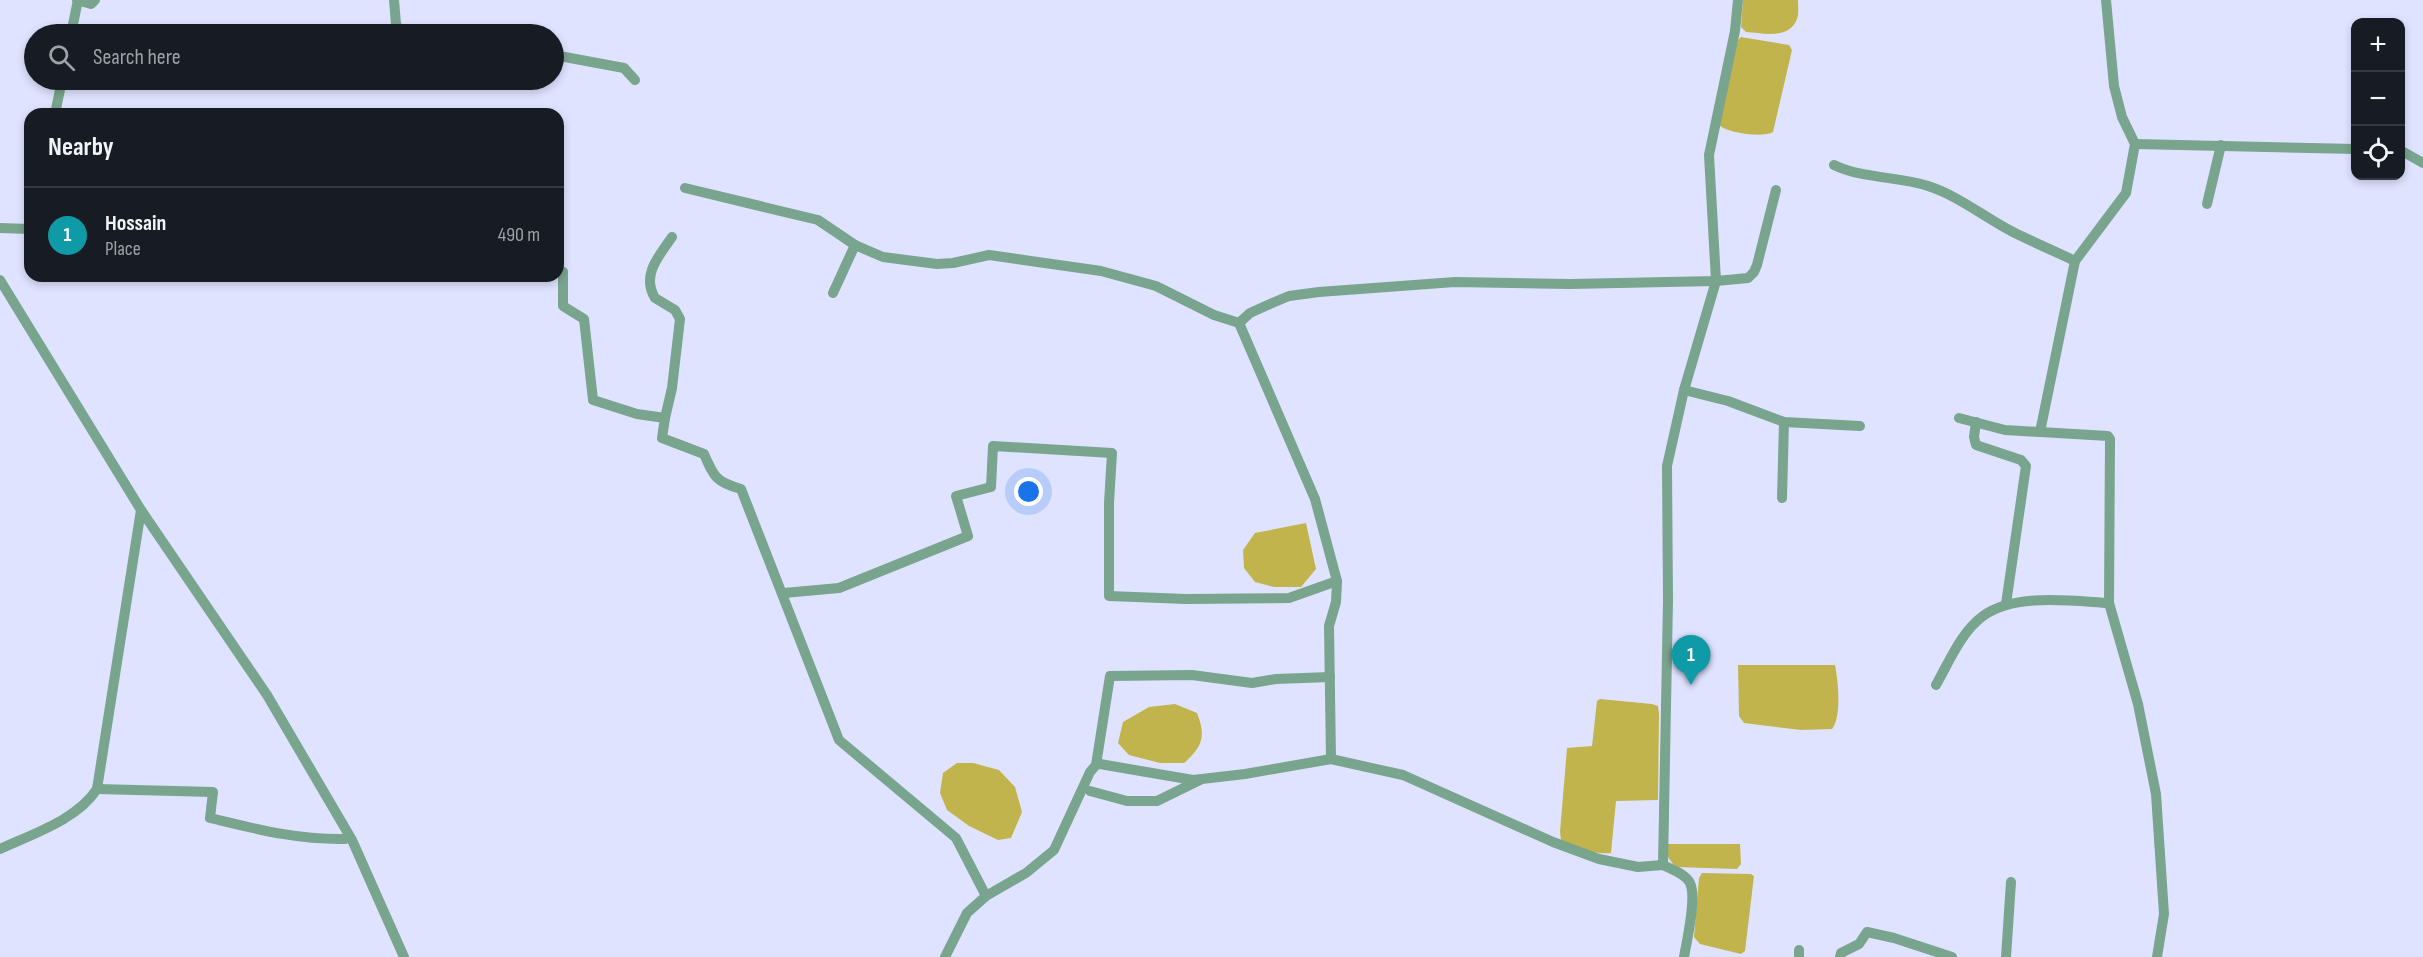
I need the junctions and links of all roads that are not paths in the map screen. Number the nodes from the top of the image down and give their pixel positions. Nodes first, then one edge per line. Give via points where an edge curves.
1 (77, 0) edge
2 (95, 0) edge
3 (394, 0) edge
4 (1738, 0) edge
5 (2106, 0) edge
6 (73, 24) edge
7 (396, 24) edge
8 (564, 57) edge
9 (635, 80) dead end
10 (60, 90) edge
11 (56, 108) edge
12 (2135, 144) junction
13 (2221, 146) junction
14 (2351, 148) edge
15 (2405, 153) edge
16 (2423, 163) edge
17 (1834, 165) dead end
18 (685, 188) dead end
19 (1776, 190) dead end
20 (2207, 204) dead end
21 (0, 228) edge
22 (24, 229) edge
23 (672, 237) dead end
24 (855, 245) junction
25 (2075, 261) junction
26 (0, 280) edge
27 (1716, 281) junction
28 (562, 282) edge
29 (833, 293) dead end
30 (1239, 323) junction
31 (1684, 390) junction
32 (665, 418) junction
33 (1959, 418) dead end
34 (1784, 422) junction
35 (1976, 422) junction
36 (1860, 426) dead end
37 (2040, 432) junction
38 (1782, 498) dead end
39 (141, 510) junction
40 (1337, 581) junction
41 (784, 593) dead end
42 (2109, 603) junction
43 (2006, 604) junction
44 (1330, 677) junction
45 (1936, 685) dead end
46 (1331, 759) junction
47 (1096, 765) junction
48 (1203, 779) junction
49 (97, 789) junction
50 (1090, 791) dead end
51 (345, 839) dead end
52 (0, 849) edge
53 (1663, 865) junction
54 (2011, 882) dead end
55 (986, 896) junction
56 (404, 957) edge
57 (945, 957) edge
58 (1684, 957) edge
59 (1840, 957) edge
60 (1952, 957) edge
61 (2006, 957) edge
62 (2157, 957) edge

1 - 2 street via 91,4
1 - 6 street
3 - 7 street
4 - 27 street via 1709,155
5 - 12 street via 2114,86 2122,117
8 - 9 street via 624,68
10 - 11 street
12 - 13 street
12 - 25 street via 2126,193
13 - 14 street
13 - 20 street
15 - 16 street
17 - 25 street via 1850,172 1937,190
18 - 24 street via 818,220
19 - 27 street via 1754,272 1748,278
21 - 22 street
23 - 32 street via 653,264 650,284 655,298 675,310 680,319
24 - 29 street
24 - 30 street via 883,257 937,264 989,255 1101,271 1156,285
25 - 37 street
26 - 39 street
27 - 30 street via 1455,282 1319,292 1270,303
27 - 31 street
28 - 32 street via 563,306 585,320 593,400
30 - 40 street via 1315,499
31 - 34 street
31 - 53 street via 1667,466
32 - 55 street via 662,438 704,454 713,476 741,489 839,740 956,838
33 - 35 street
34 - 36 street
34 - 38 street
35 - 37 street via 2005,430
35 - 43 street via 1976,445 2021,460 2026,466
37 - 42 street via 2110,439
39 - 49 street
39 - 56 street via 267,695 346,830
40 - 41 street via 1289,598 1109,596 1112,453 993,446 991,487 956,496 968,536 839,588
40 - 44 street via 1329,626
42 - 43 street
42 - 62 street via 2138,704 2156,794 2164,914
43 - 45 street via 1982,616 1972,627
44 - 46 street
44 - 47 street via 1251,683 1192,675 1110,676
46 - 48 street
46 - 53 street via 1403,775 1599,859 1638,867
47 - 48 street
47 - 55 street via 1053,850 1026,873
48 - 50 street via 1157,801 1127,801
49 - 51 street via 213,792 210,818 313,840
49 - 52 street via 90,800 62,819
53 - 58 street via 1690,881 1692,894
54 - 61 street
55 - 57 street via 967,913
59 - 60 street via 1867,932

